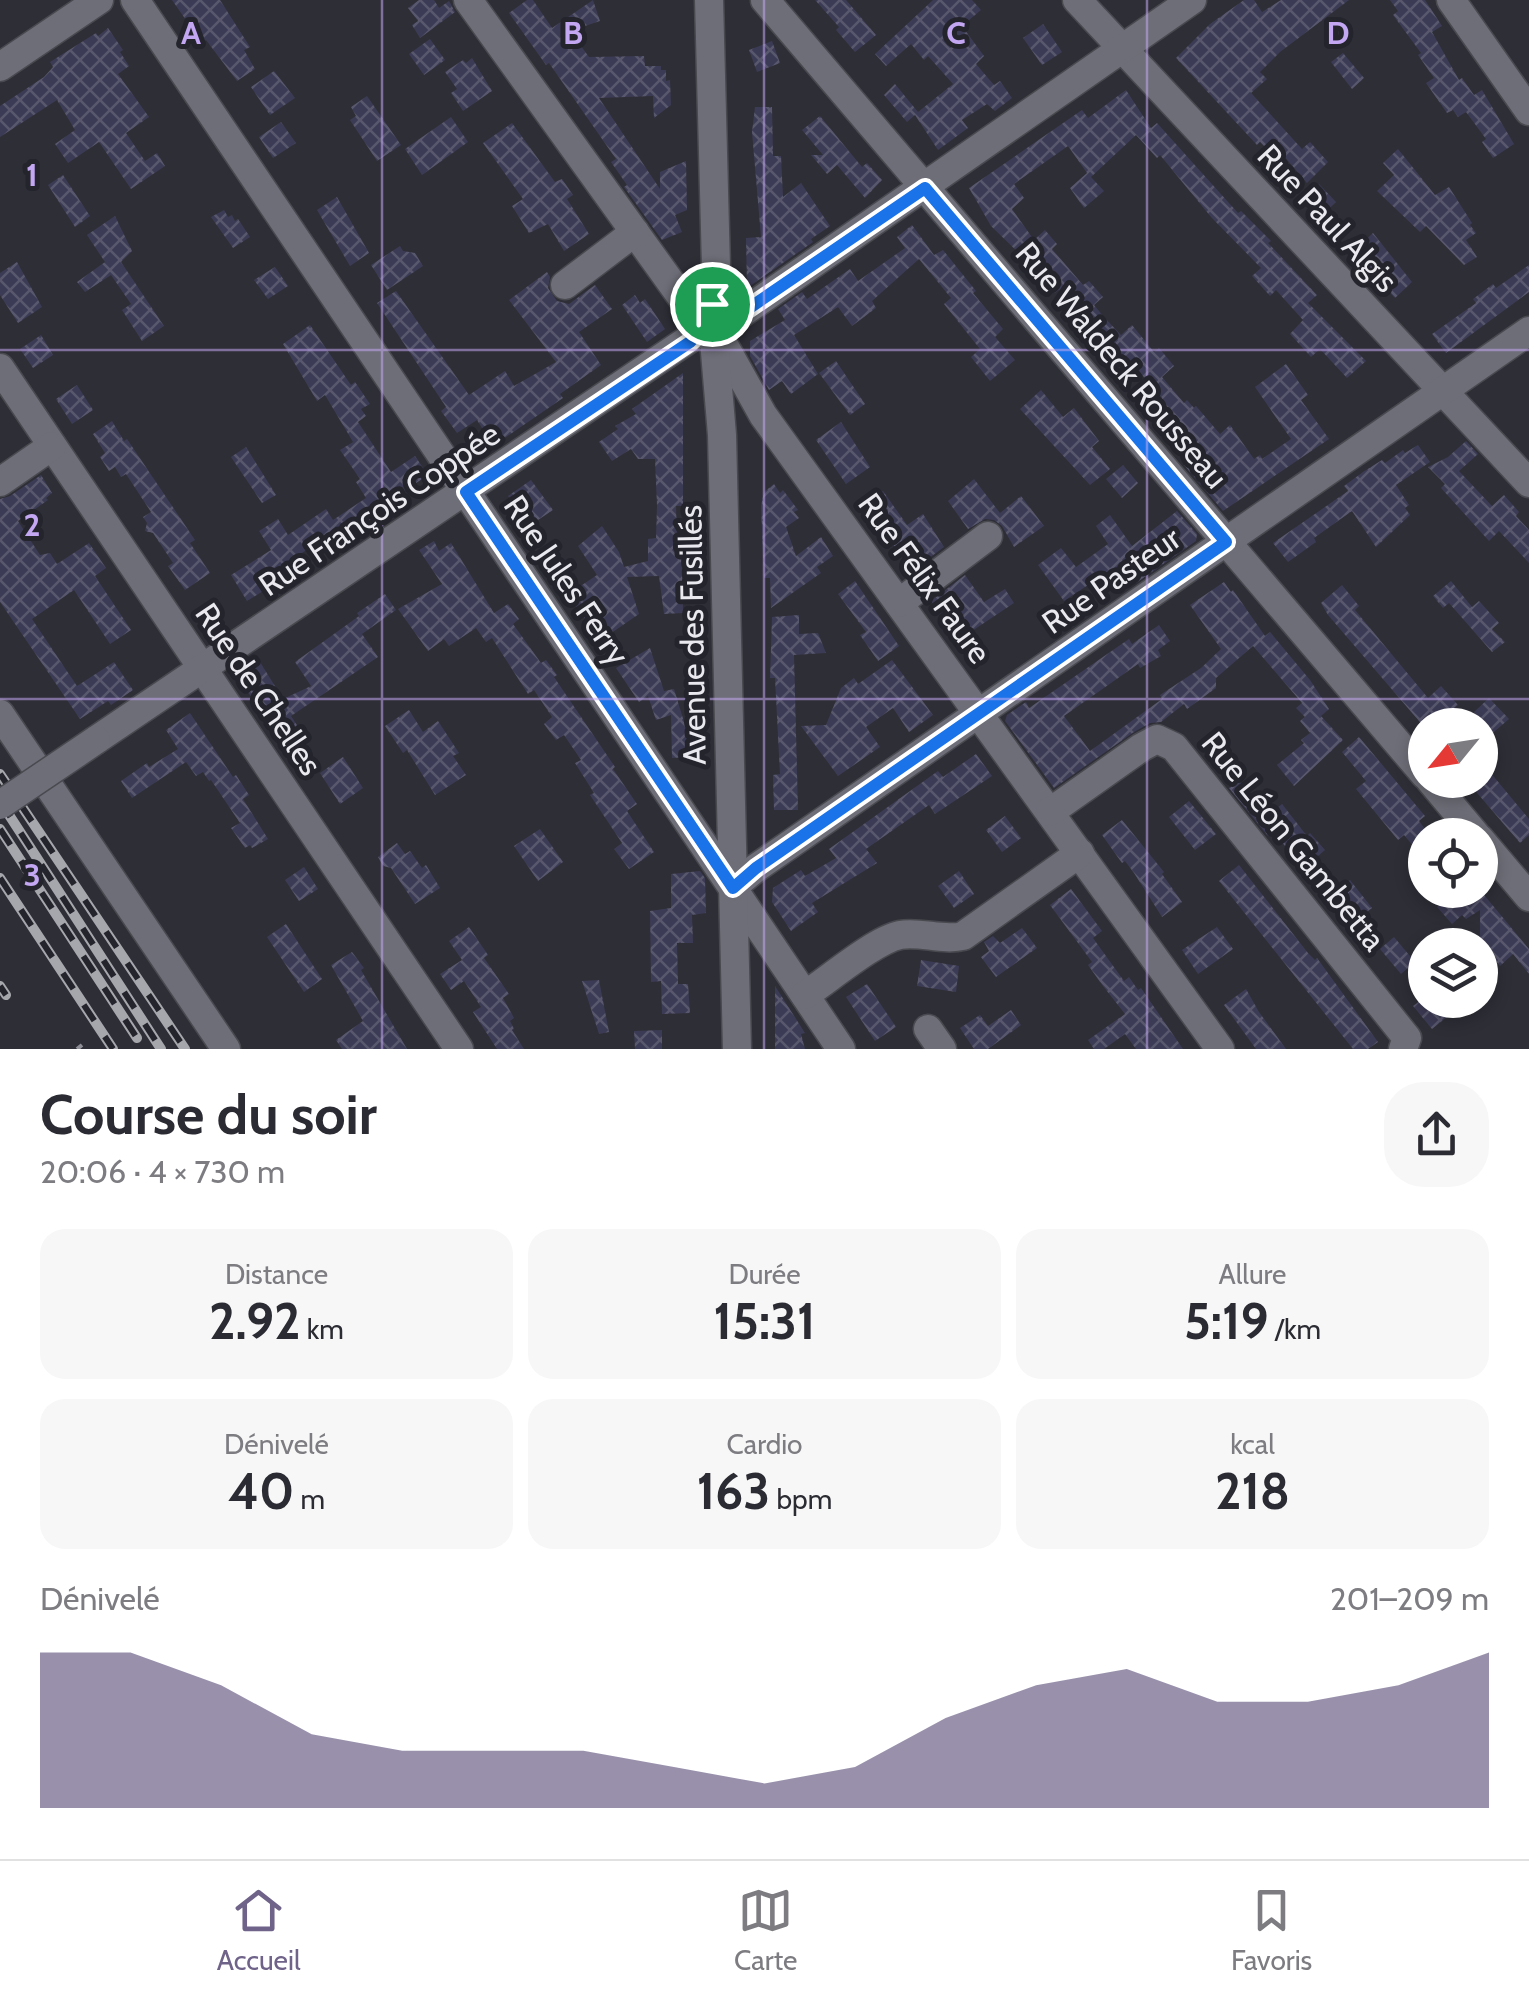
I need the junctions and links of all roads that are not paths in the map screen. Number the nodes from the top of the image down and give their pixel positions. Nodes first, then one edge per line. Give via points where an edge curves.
1 (99, 0) edge
2 (135, 0) edge
3 (468, 0) edge
4 (709, 0) edge
5 (765, 0) edge
6 (1077, 0) edge
7 (1192, 0) edge
8 (1451, 0) edge
9 (1122, 49) junction
10 (0, 67) edge
11 (1529, 111) edge
12 (925, 188) junction
13 (634, 232) junction
14 (565, 285) dead end
15 (712, 325) junction
16 (1529, 331) edge
17 (0, 368) edge
18 (1443, 391) junction
19 (52, 446) junction
20 (0, 482) edge
21 (1529, 483) edge
22 (466, 492) junction
23 (988, 536) dead end
24 (1226, 542) junction
25 (899, 602) junction
26 (203, 670) junction
27 (0, 714) edge
28 (980, 714) junction
29 (1408, 755) edge
30 (1445, 798) edge
31 (0, 805) edge
32 (1050, 812) junction
33 (1462, 818) edge
34 (1080, 853) junction
35 (1498, 861) edge
36 (733, 888) junction
37 (1529, 897) edge
38 (805, 995) junction
39 (226, 1049) edge
40 (459, 1049) edge
41 (737, 1049) edge
42 (842, 1049) edge
43 (1220, 1049) edge
44 (1403, 1049) edge

1 - 10 street
2 - 22 street, Rue Jules Ferry
3 - 13 street, Rue Félix Faure
4 - 15 street, Avenue des Fusillés
5 - 12 street, Rue Waldeck Rousseau
6 - 9 street, Rue Paul Algis
7 - 9 street, Rue François Coppée
8 - 11 street
9 - 12 street, Rue François Coppée
9 - 18 street, Rue Paul Algis
12 - 15 street, Rue François Coppée via 742,313
12 - 24 street, Rue Waldeck Rousseau
13 - 14 street
13 - 15 street, Rue Félix Faure
15 - 22 street, Rue François Coppée
15 - 25 street, Rue Félix Faure via 763,415
15 - 36 street, Avenue des Fusillés via 722,436
16 - 18 street, Rue Pasteur
17 - 19 street, Rue de Chelles
18 - 21 street, Rue Paul Algis
18 - 24 street, Rue Pasteur
19 - 20 street
19 - 26 street, Rue de Chelles
22 - 26 street, Rue François Coppée
22 - 36 street, Rue Jules Ferry
23 - 25 street
24 - 28 street, Rue Pasteur
24 - 29 street, Rue Waldeck Rousseau
25 - 28 street, Rue Félix Faure
26 - 31 street, Rue François Coppée, bridge
26 - 40 street, Rue de Chelles
27 - 39 street
28 - 32 street, Rue Félix Faure
28 - 36 street, Rue Pasteur
30 - 33 street, Rue Waldeck Rousseau
32 - 34 street, Rue Félix Faure
32 - 44 street, Rue Léon Gambetta via 1157,739 1174,747 1407,1038
34 - 38 street via 963,936 887,939
34 - 43 street, Rue Félix Faure
35 - 37 street, Rue Waldeck Rousseau
36 - 38 street, Rue Jules Ferry
36 - 41 street, Avenue des Fusillés
38 - 42 street, Rue Jules Ferry

